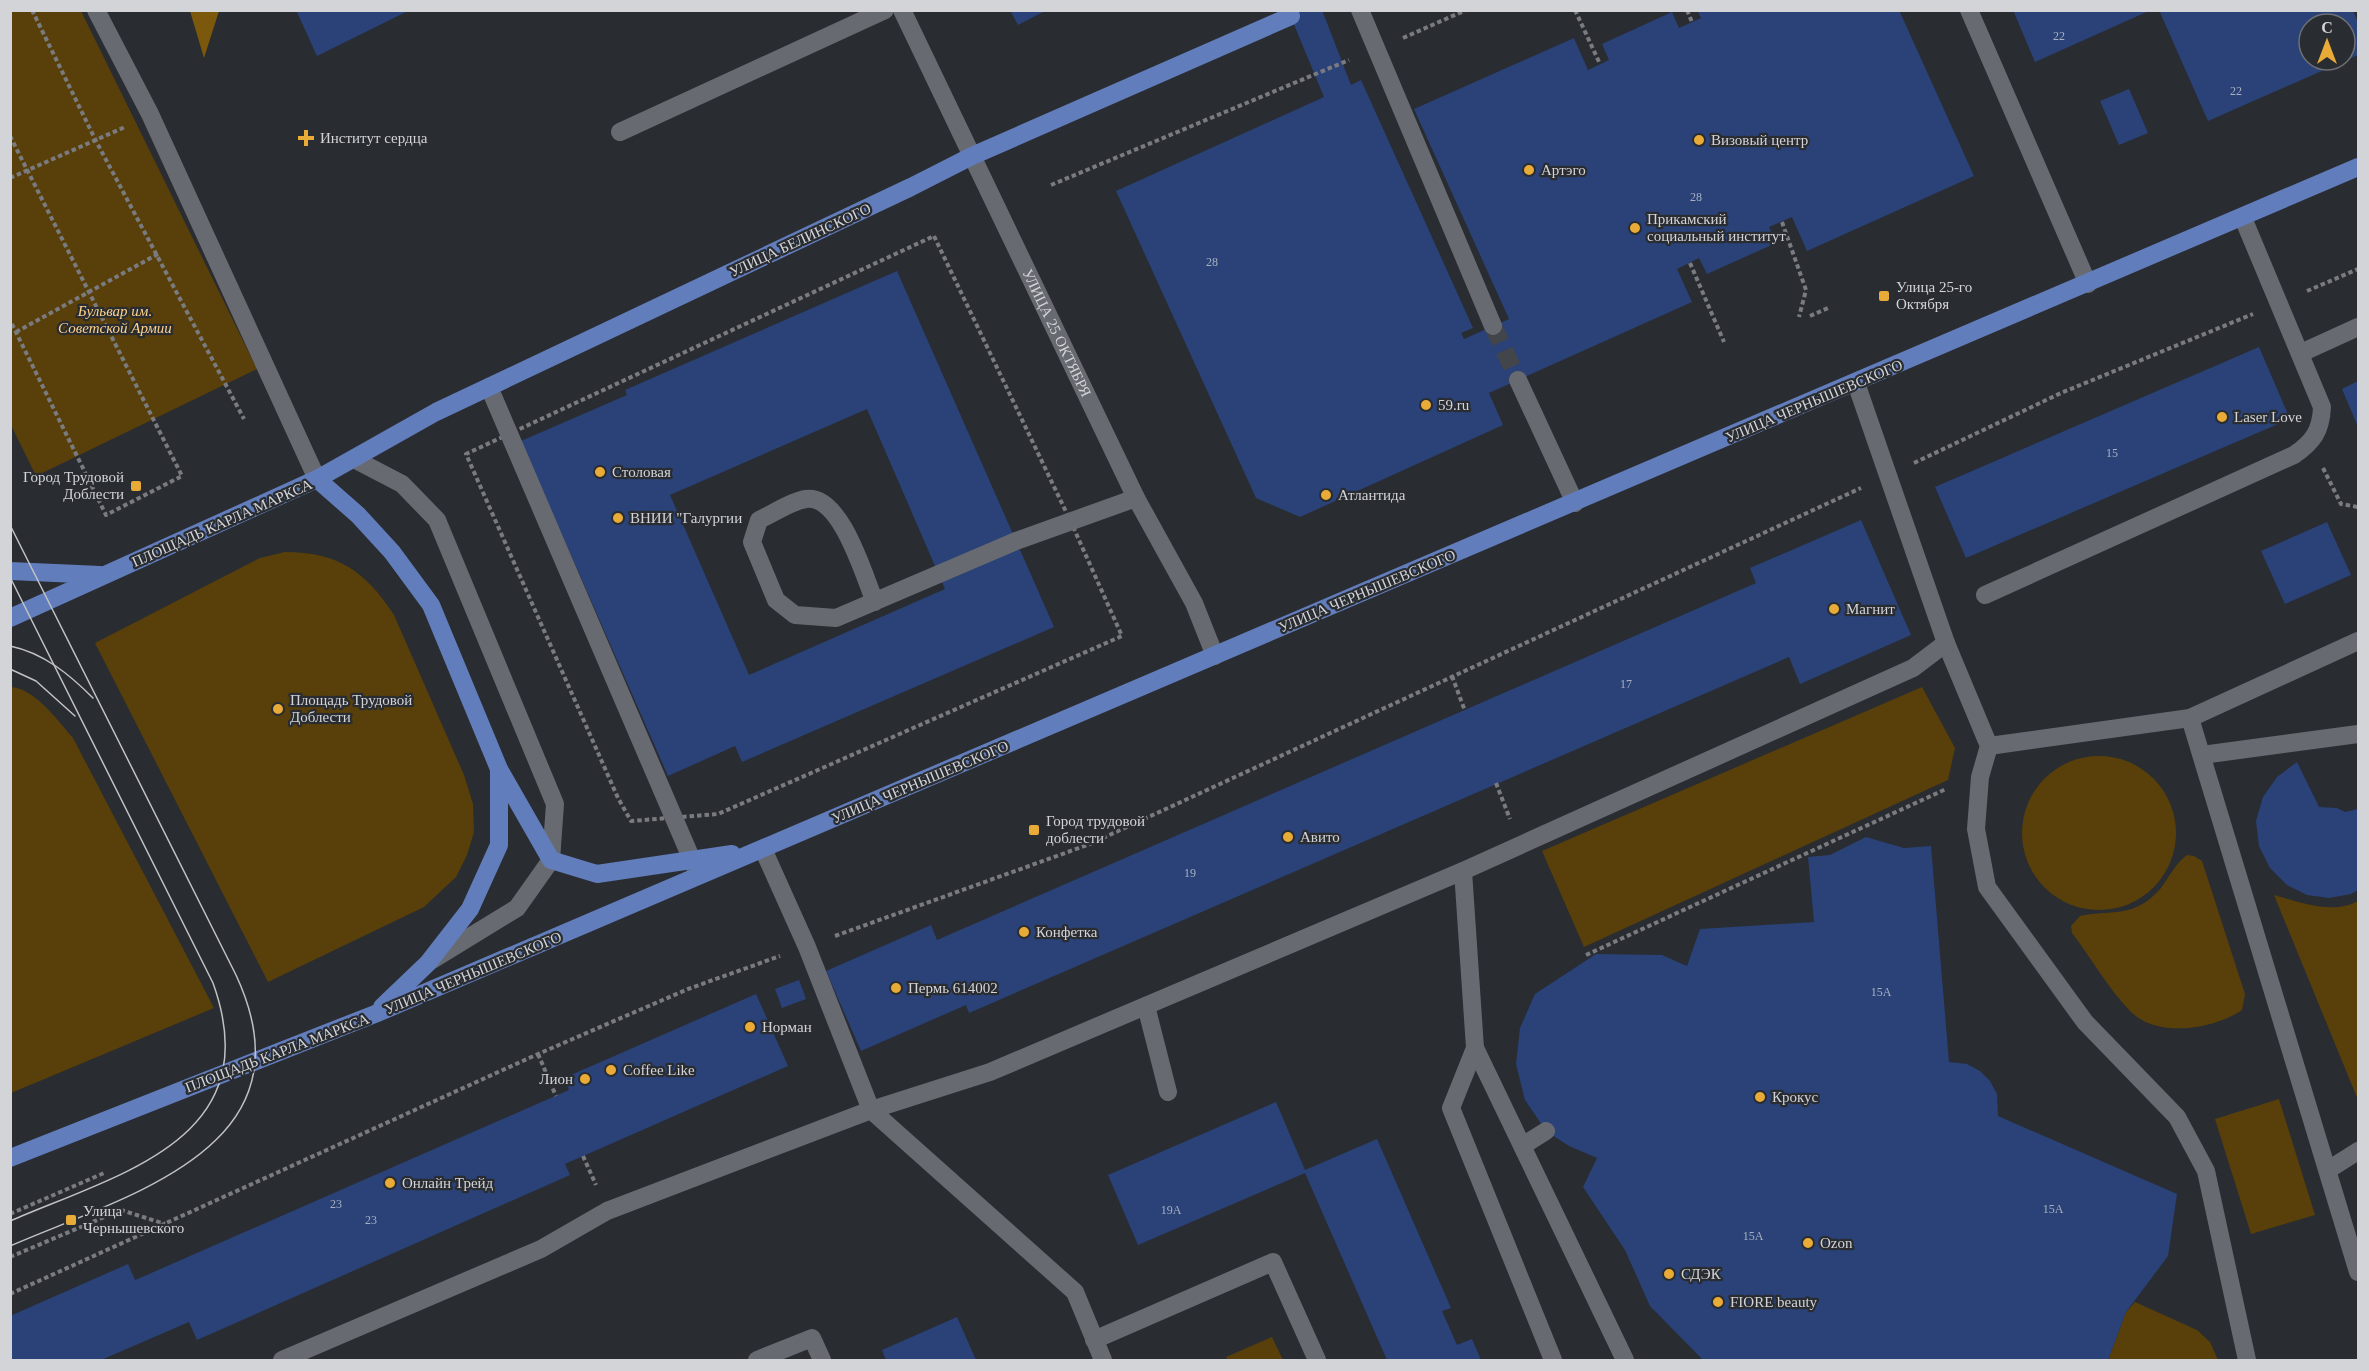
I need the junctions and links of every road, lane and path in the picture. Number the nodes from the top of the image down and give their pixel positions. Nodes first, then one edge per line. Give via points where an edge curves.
1 (32, 10) edge
2 (96, 10) edge
3 (885, 10) edge
4 (902, 10) edge
5 (1360, 10) edge
6 (1466, 10) edge
7 (1575, 10) edge
8 (1687, 10) edge
9 (1969, 10) edge
10 (1291, 16) dead end
11 (1692, 22) dead end
12 (1377, 49) junction
13 (1600, 64) dead end
14 (150, 114) junction
15 (620, 132) dead end
16 (10, 136) edge
17 (96, 141) junction
18 (972, 156) junction
19 (2358, 167) edge
20 (26, 169) junction
21 (10, 178) edge
22 (1051, 184) dead end
23 (2243, 218) junction
24 (1782, 222) dead end
25 (934, 236) dead end
26 (158, 254) junction
27 (1690, 263) dead end
28 (2358, 269) edge
29 (2088, 284) junction
30 (89, 294) junction
31 (2278, 303) junction
32 (1828, 308) dead end
33 (1810, 316) dead end
34 (1798, 317) dead end
35 (10, 320) edge
36 (1493, 326) tunnel mouth
37 (2358, 327) edge
38 (16, 332) junction
39 (1724, 342) dead end
40 (2301, 353) junction
41 (1518, 380) tunnel mouth
42 (1856, 383) junction
43 (489, 387) junction
44 (244, 419) dead end
45 (509, 434) junction
46 (2311, 443) junction
47 (354, 459) junction
48 (1888, 475) junction
49 (317, 479) junction
50 (1136, 498) junction
51 (1575, 503) junction
52 (2358, 507) edge
53 (10, 571) edge
54 (105, 575) junction
55 (1985, 595) dead end
56 (875, 602) junction
57 (10, 618) edge
58 (2358, 641) edge
59 (1946, 643) junction
60 (1215, 656) junction
61 (1452, 676) junction
62 (1464, 711) dead end
63 (2190, 718) junction
64 (2358, 734) edge
65 (1989, 746) junction
66 (2202, 755) junction
67 (499, 769) junction
68 (1496, 783) dead end
69 (1946, 789) dead end
70 (631, 821) dead end
71 (1521, 845) junction
72 (763, 849) junction
73 (551, 860) junction
74 (695, 868) junction
75 (1463, 872) junction
76 (807, 947) junction
77 (1586, 955) dead end
78 (428, 963) junction
79 (1146, 1006) junction
80 (375, 1014) junction
81 (1475, 1048) junction
82 (538, 1054) junction
83 (1168, 1092) dead end
84 (556, 1096) dead end
85 (871, 1110) junction
86 (1546, 1131) dead end
87 (1524, 1145) junction
88 (2358, 1151) edge
89 (10, 1158) edge
90 (2328, 1170) junction
91 (104, 1173) dead end
92 (10, 1214) edge
93 (165, 1224) junction
94 (10, 1257) edge
95 (2358, 1272) edge
96 (10, 1294) edge
97 (1094, 1340) junction
98 (282, 1360) edge
99 (757, 1360) edge
100 (822, 1360) edge
101 (1103, 1360) edge
102 (1317, 1360) edge
103 (1553, 1360) edge
104 (1625, 1360) edge
105 (2247, 1360) edge

1 - 17 path
2 - 14 street
3 - 15 street
4 - 18 street, УЛИЦА 25 ОКТЯБРЯ
5 - 12 street
6 - 12 path
7 - 13 path
8 - 11 path
9 - 29 street
10 - 18 main road, УЛИЦА БЕЛИНСКОГО
12 - 22 path
12 - 36 street
14 - 17 path
14 - 49 street
16 - 20 path
17 - 20 path
17 - 26 path
18 - 43 main road, УЛИЦА БЕЛИНСКОГО
18 - 50 street, УЛИЦА 25 ОКТЯБРЯ
19 - 23 main road, УЛИЦА ЧЕРНЫШЕВСКОГО
20 - 21 path
20 - 30 path
23 - 29 main road, УЛИЦА ЧЕРНЫШЕВСКОГО
23 - 31 street
24 - 34 path via 1806,290
25 - 45 path
26 - 30 path
26 - 44 path
27 - 39 path
28 - 31 path
29 - 42 main road, УЛИЦА ЧЕРНЫШЕВСКОГО
30 - 38 path
30 - 38 path via 183,476 106,515
31 - 40 street
31 - 48 path via 2061,393
32 - 33 path
35 - 38 path
37 - 40 street
40 - 46 street via 2322,407 2321,425
41 - 51 street
42 - 48 street
42 - 51 main road, УЛИЦА ЧЕРНЫШЕВСКОГО
43 - 45 street
43 - 47 main road, УЛИЦА БЕЛИНСКОГО
45 - 70 path via 466,454
45 - 74 street
46 - 52 path via 2341,504
46 - 55 street via 2294,455
47 - 49 main road, УЛИЦА БЕЛИНСКОГО
47 - 73 street via 402,484 437,520 555,804
48 - 59 street
48 - 61 path
49 - 54 main road, ПЛОЩАДЬ КАРЛА МАРКСА
49 - 67 main road, ПЛОЩАДЬ КАРЛА МАРКСА via 392,552 431,605
50 - 56 street via 1016,541
50 - 60 street, УЛИЦА 25 ОКТЯБРЯ via 1194,603
51 - 60 main road, УЛИЦА ЧЕРНЫШЕВСКОГО
53 - 54 main road
54 - 57 main road, ПЛОЩАДЬ КАРЛА МАРКСА
56 - 56 street via 836,618 795,615 776,600 752,542 759,520 807,498 825,503 839,517
58 - 63 street
59 - 65 street
59 - 71 street via 1913,668
60 - 72 main road, УЛИЦА ЧЕРНЫШЕВСКОГО
61 - 62 path
61 - 76 path via 1090,844
63 - 65 street
63 - 66 street
64 - 66 street
65 - 105 street via 1980,777 1976,829 1987,887 2085,1022 2177,1117 2206,1171
66 - 90 street
67 - 73 main road
67 - 78 main road, ПЛОЩАДЬ КАРЛА МАРКСА via 499,845 470,909
68 - 71 path
69 - 77 path
71 - 75 street
72 - 74 main road, УЛИЦА ЧЕРНЫШЕВСКОГО
72 - 76 street
73 - 74 main road via 597,874
73 - 78 street via 517,908
74 - 80 main road, УЛИЦА ЧЕРНЫШЕВСКОГО
75 - 79 street
75 - 81 street
76 - 82 path via 688,989
76 - 85 street
78 - 80 main road, ПЛОЩАДЬ КАРЛА МАРКСА
79 - 83 street
79 - 85 street via 990,1072
80 - 89 main road, ПЛОЩАДЬ КАРЛА МАРКСА
81 - 87 street
81 - 103 street via 1451,1108
82 - 84 path
82 - 93 path
85 - 97 street via 1075,1292
85 - 98 street via 607,1211 541,1249
86 - 87 street
87 - 104 street
88 - 90 street
90 - 95 street
91 - 92 path
93 - 94 path via 121,1210
93 - 96 path
97 - 101 street
97 - 102 street via 1274,1262
99 - 100 street via 812,1338

